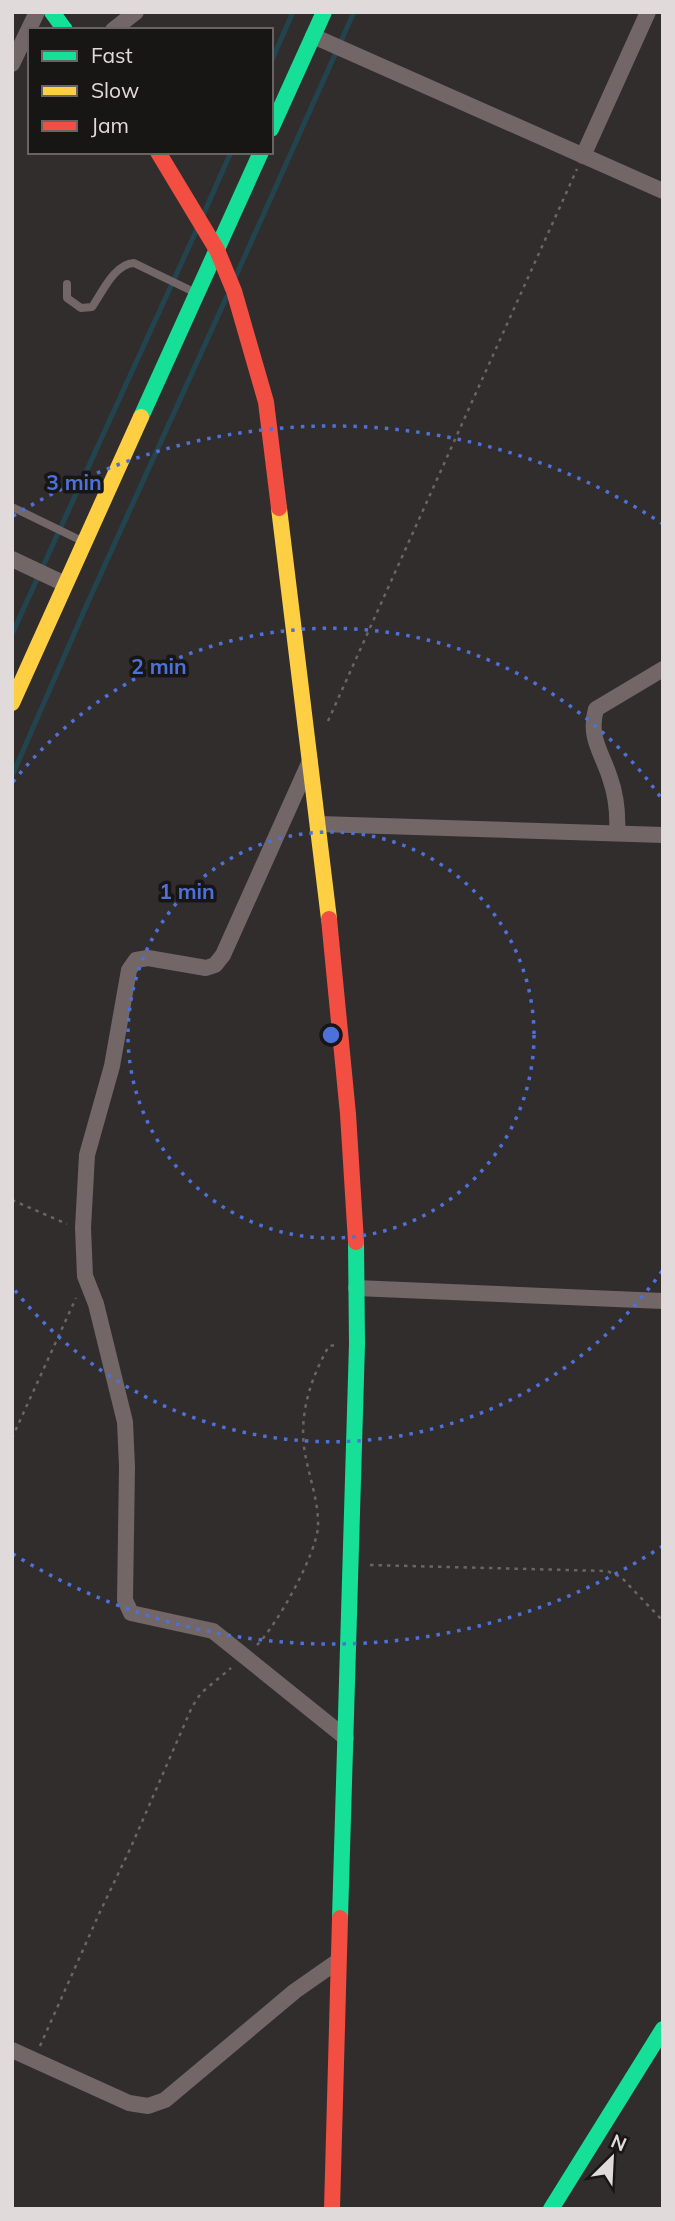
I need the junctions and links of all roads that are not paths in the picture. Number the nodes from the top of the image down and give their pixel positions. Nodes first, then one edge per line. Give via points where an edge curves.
1 (37, 12) edge
2 (52, 12) edge
3 (136, 12) edge
4 (324, 12) edge
5 (648, 12) edge
6 (29, 28) edge
7 (64, 28) edge
8 (116, 28) edge
9 (28, 31) edge
10 (313, 36) junction
11 (12, 64) edge
12 (273, 125) edge
13 (159, 154) edge
14 (260, 154) edge
15 (583, 156) junction
16 (663, 191) edge
17 (217, 250) junction
18 (67, 284) dead end
19 (197, 293) junction
20 (12, 507) edge
21 (84, 542) junction
22 (12, 559) edge
23 (65, 584) junction
24 (663, 669) edge
25 (12, 702) edge
26 (310, 758) junction
27 (319, 824) junction
28 (617, 833) junction
29 (663, 835) edge
30 (356, 1288) junction
31 (663, 1301) edge
32 (346, 1738) junction
33 (338, 1961) junction
34 (663, 2029) edge
35 (12, 2050) edge
36 (332, 2209) edge
37 (551, 2209) edge

1 - 6 street
2 - 7 street
3 - 8 street
4 - 10 street
5 - 15 street
9 - 11 street
10 - 12 street
10 - 15 street
13 - 17 street
14 - 17 street
15 - 16 street
17 - 19 street
17 - 26 street via 266,402
18 - 19 lane via 68,298 82,308 92,307 120,268 134,263
19 - 21 street
20 - 21 lane
21 - 23 street
22 - 23 street
23 - 25 street
24 - 28 street via 596,709 594,741 611,779
26 - 27 street
26 - 32 street via 223,956 206,968 148,958 136,960 129,970 112,1066 87,1154 83,1228 85,1276 125,1422 125,1600 131,1613 214,1631
27 - 28 street
27 - 30 street via 348,1114
28 - 29 street
30 - 31 street
30 - 32 street
32 - 33 street
33 - 35 street via 295,1991 165,2100 148,2106 129,2103
33 - 36 street
34 - 37 street

